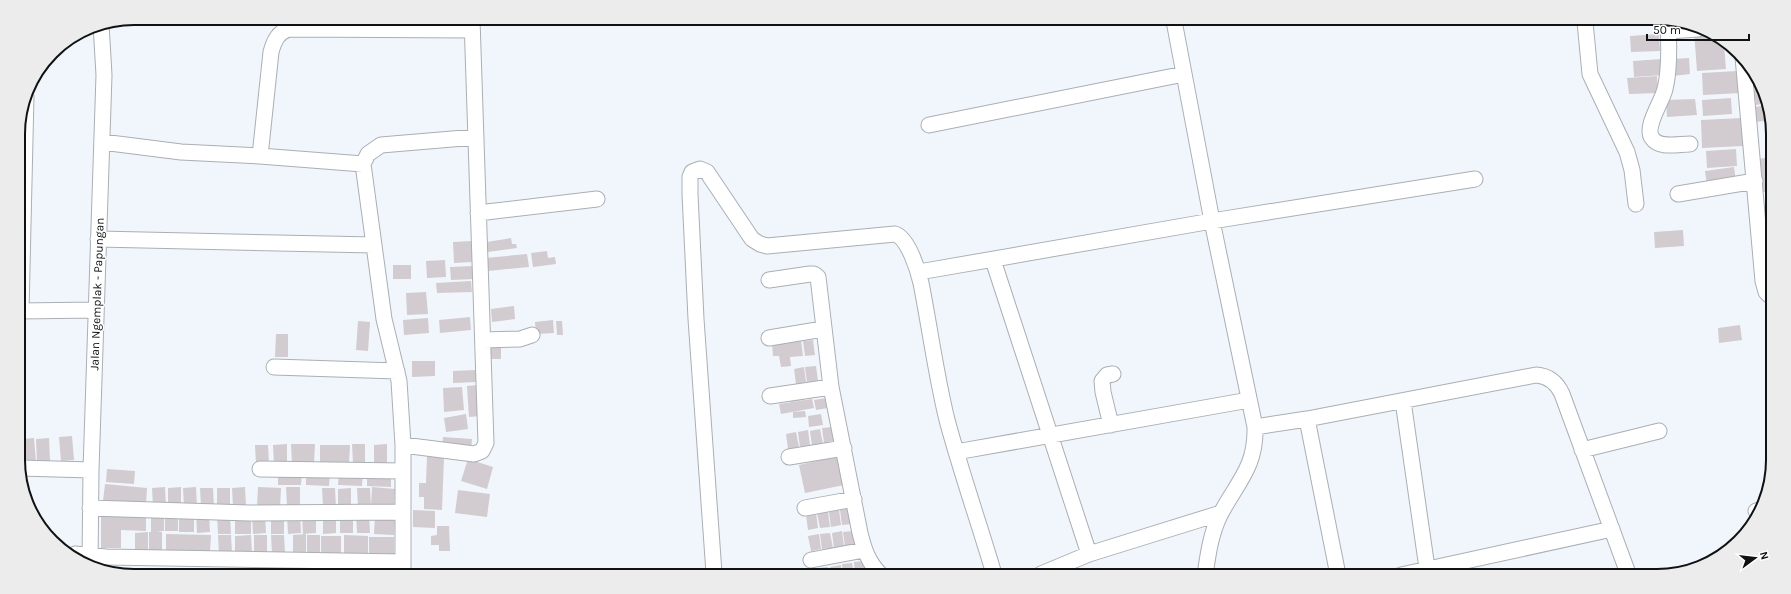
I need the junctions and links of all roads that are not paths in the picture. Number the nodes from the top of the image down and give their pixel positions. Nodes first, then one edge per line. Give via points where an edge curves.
1 (359, 25) edge
2 (472, 25) edge
3 (1175, 25) edge
4 (1585, 25) edge
5 (1668, 27) edge
6 (1679, 28) edge
7 (101, 30) edge
8 (1744, 68) edge
9 (1184, 74) junction
10 (928, 125) dead end
11 (476, 137) junction
12 (102, 142) junction
13 (1690, 144) dead end
14 (260, 156) junction
15 (363, 164) junction
16 (1475, 179) dead end
17 (1755, 181) junction
18 (1678, 194) dead end
19 (597, 199) dead end
20 (1636, 204) dead end
21 (478, 213) junction
22 (1212, 221) junction
23 (98, 239) junction
24 (374, 245) junction
25 (993, 260) junction
26 (919, 272) junction
27 (769, 280) dead end
28 (1766, 292) edge
29 (96, 310) junction
30 (25, 311) edge
31 (823, 329) junction
32 (532, 335) dead end
33 (769, 338) dead end
34 (483, 340) junction
35 (274, 367) dead end
36 (397, 371) junction
37 (1113, 374) dead end
38 (831, 387) junction
39 (770, 396) dead end
40 (1249, 400) junction
41 (1402, 401) junction
42 (1307, 419) junction
43 (1111, 425) junction
44 (1255, 426) junction
45 (1659, 432) dead end
46 (1050, 436) junction
47 (403, 445) junction
48 (844, 448) junction
49 (1582, 450) junction
50 (956, 452) junction
51 (789, 458) dead end
52 (25, 468) edge
53 (260, 469) dead end
54 (91, 470) junction
55 (403, 471) junction
56 (854, 499) junction
57 (90, 508) junction
58 (805, 508) dead end
59 (403, 512) junction
60 (1221, 513) junction
61 (1612, 529) junction
62 (864, 550) junction
63 (1089, 554) junction
64 (90, 560) edge
65 (811, 560) dead end
66 (403, 567) edge
67 (714, 569) edge
68 (876, 569) edge
69 (992, 569) edge
70 (1053, 569) edge
71 (1206, 569) edge
72 (1337, 569) edge
73 (1428, 569) edge
74 (1441, 569) edge
75 (1626, 569) edge

1 - 14 street via 289,29 281,32 273,44
2 - 11 street
3 - 9 street
4 - 20 street via 1590,74 1628,152
5 - 6 street
5 - 13 street via 1665,89 1652,119 1651,137 1662,145
7 - 12 street, Jalan Ngemplak - Papungan via 104,75
8 - 17 street
9 - 10 street
9 - 22 street
11 - 15 street via 381,145 368,154
11 - 21 street
12 - 14 street via 182,152
12 - 23 street, Jalan Ngemplak - Papungan
14 - 15 street
15 - 24 street
16 - 22 street
17 - 18 street
17 - 28 street
19 - 21 street
21 - 34 street
22 - 25 street
22 - 40 street
23 - 24 street
23 - 29 street, Jalan Ngemplak - Papungan
24 - 36 street via 384,319
25 - 26 street
25 - 46 street
26 - 50 street
26 - 67 street via 904,241 895,234 767,246 760,244 752,239 707,172 700,169 692,172 690,194 696,319
27 - 31 street via 810,274 818,277
29 - 30 street
29 - 54 street, Jalan Ngemplak - Papungan
31 - 33 street
31 - 38 street
32 - 34 street via 520,339
34 - 47 street via 486,443 482,451 474,454
35 - 36 street
36 - 47 street
37 - 43 street via 1107,375 1102,381
38 - 39 street
38 - 48 street
40 - 43 street
40 - 44 street
41 - 42 street
41 - 49 street via 1536,375 1544,376 1559,387
41 - 73 street
42 - 44 street
42 - 72 street
43 - 46 street
44 - 60 street via 1248,468
45 - 49 street
46 - 50 street
46 - 63 street
47 - 55 street
48 - 51 street
48 - 56 street
49 - 61 street
50 - 69 street
52 - 54 street
53 - 55 street
54 - 57 street, Jalan Ngemplak - Papungan
55 - 59 street
56 - 58 street
56 - 62 street
57 - 59 street via 249,513
57 - 64 street, Jalan Ngemplak - Papungan
59 - 66 street
60 - 63 street
60 - 71 street
61 - 74 street
61 - 75 street
62 - 65 street
62 - 68 street
63 - 70 street
64 - 66 street

